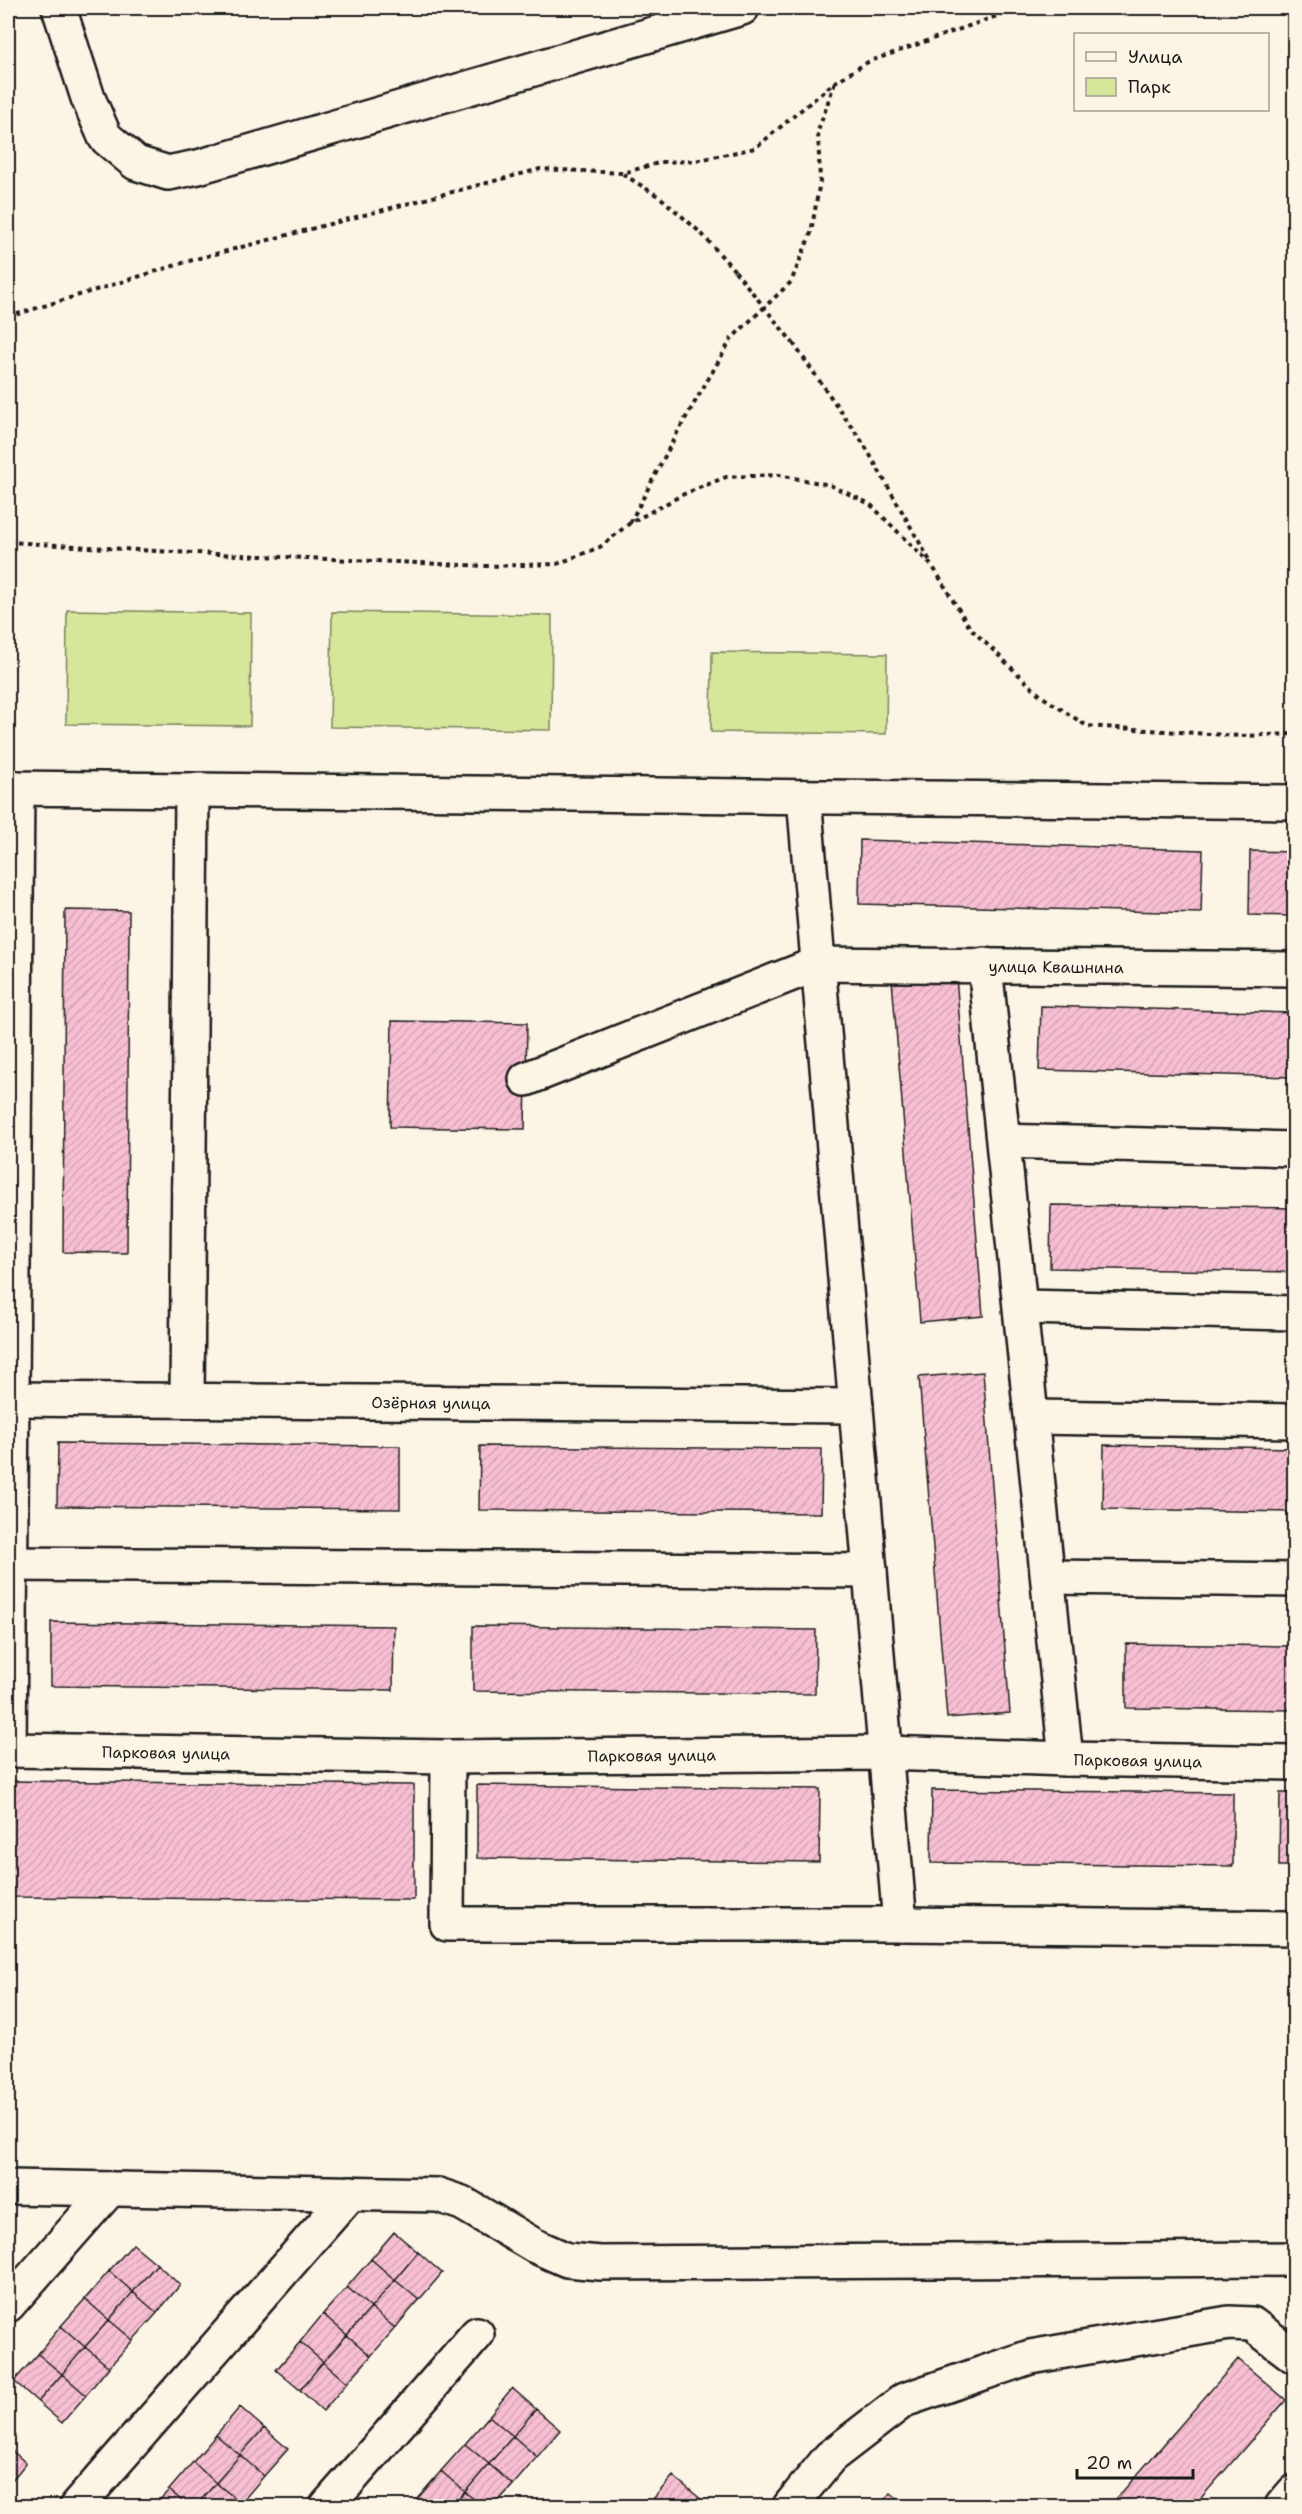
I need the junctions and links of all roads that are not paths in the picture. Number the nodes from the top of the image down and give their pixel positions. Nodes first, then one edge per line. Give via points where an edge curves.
1 (59, 8) edge
2 (742, 8) edge
3 (12, 788) edge
4 (192, 790) junction
5 (804, 797) junction
6 (1294, 802) edge
7 (12, 953) edge
8 (817, 964) junction
9 (985, 965) junction
10 (1294, 969) edge
11 (526, 1079) dead end
12 (11, 1141) edge
13 (1004, 1141) junction
14 (1294, 1149) edge
15 (10, 1299) edge
16 (1021, 1307) junction
17 (1294, 1313) edge
18 (10, 1386) edge
19 (187, 1400) junction
20 (856, 1406) junction
21 (1032, 1417) junction
22 (1294, 1421) edge
23 (9, 1564) edge
24 (870, 1571) junction
25 (1047, 1577) junction
26 (1294, 1580) edge
27 (8, 1750) edge
28 (885, 1753) junction
29 (448, 1757) junction
30 (1066, 1760) junction
31 (1294, 1763) edge
32 (900, 1924) junction
33 (1294, 1928) edge
34 (8, 2187) edge
35 (110, 2189) junction
36 (351, 2193) junction
37 (1294, 2259) edge
38 (8, 2305) edge
39 (477, 2334) dead end
40 (1294, 2356) edge
41 (1294, 2492) edge
42 (76, 2506) edge
43 (327, 2506) edge
44 (790, 2506) edge
45 (1282, 2506) edge

1 - 2 street via 105,137 136,163 168,173
3 - 4 street
3 - 7 street
4 - 5 street
4 - 19 street
5 - 6 street
5 - 8 street
7 - 12 street
8 - 9 street, улица Квашнина
8 - 11 street
8 - 20 street
9 - 10 street, улица Квашнина
9 - 13 street
12 - 15 street
13 - 14 street
13 - 16 street
15 - 18 street
16 - 17 street
16 - 21 street
18 - 19 street, Озёрная улица
18 - 23 street
19 - 20 street, Озёрная улица
20 - 24 street
21 - 22 street
21 - 25 street
23 - 24 street
23 - 27 street
24 - 28 street
25 - 26 street
25 - 30 street
27 - 29 street, Парковая улица
28 - 29 street, Парковая улица
28 - 30 street, Парковая улица
28 - 32 street
29 - 32 street via 447,1924
30 - 31 street, Парковая улица
32 - 33 street
34 - 35 street
35 - 36 street
35 - 38 street
36 - 37 street via 438,2195 462,2203 567,2260 600,2263
36 - 42 street
39 - 43 street
40 - 44 street via 1252,2324 1229,2323 1030,2357 904,2400 830,2457
41 - 45 street

